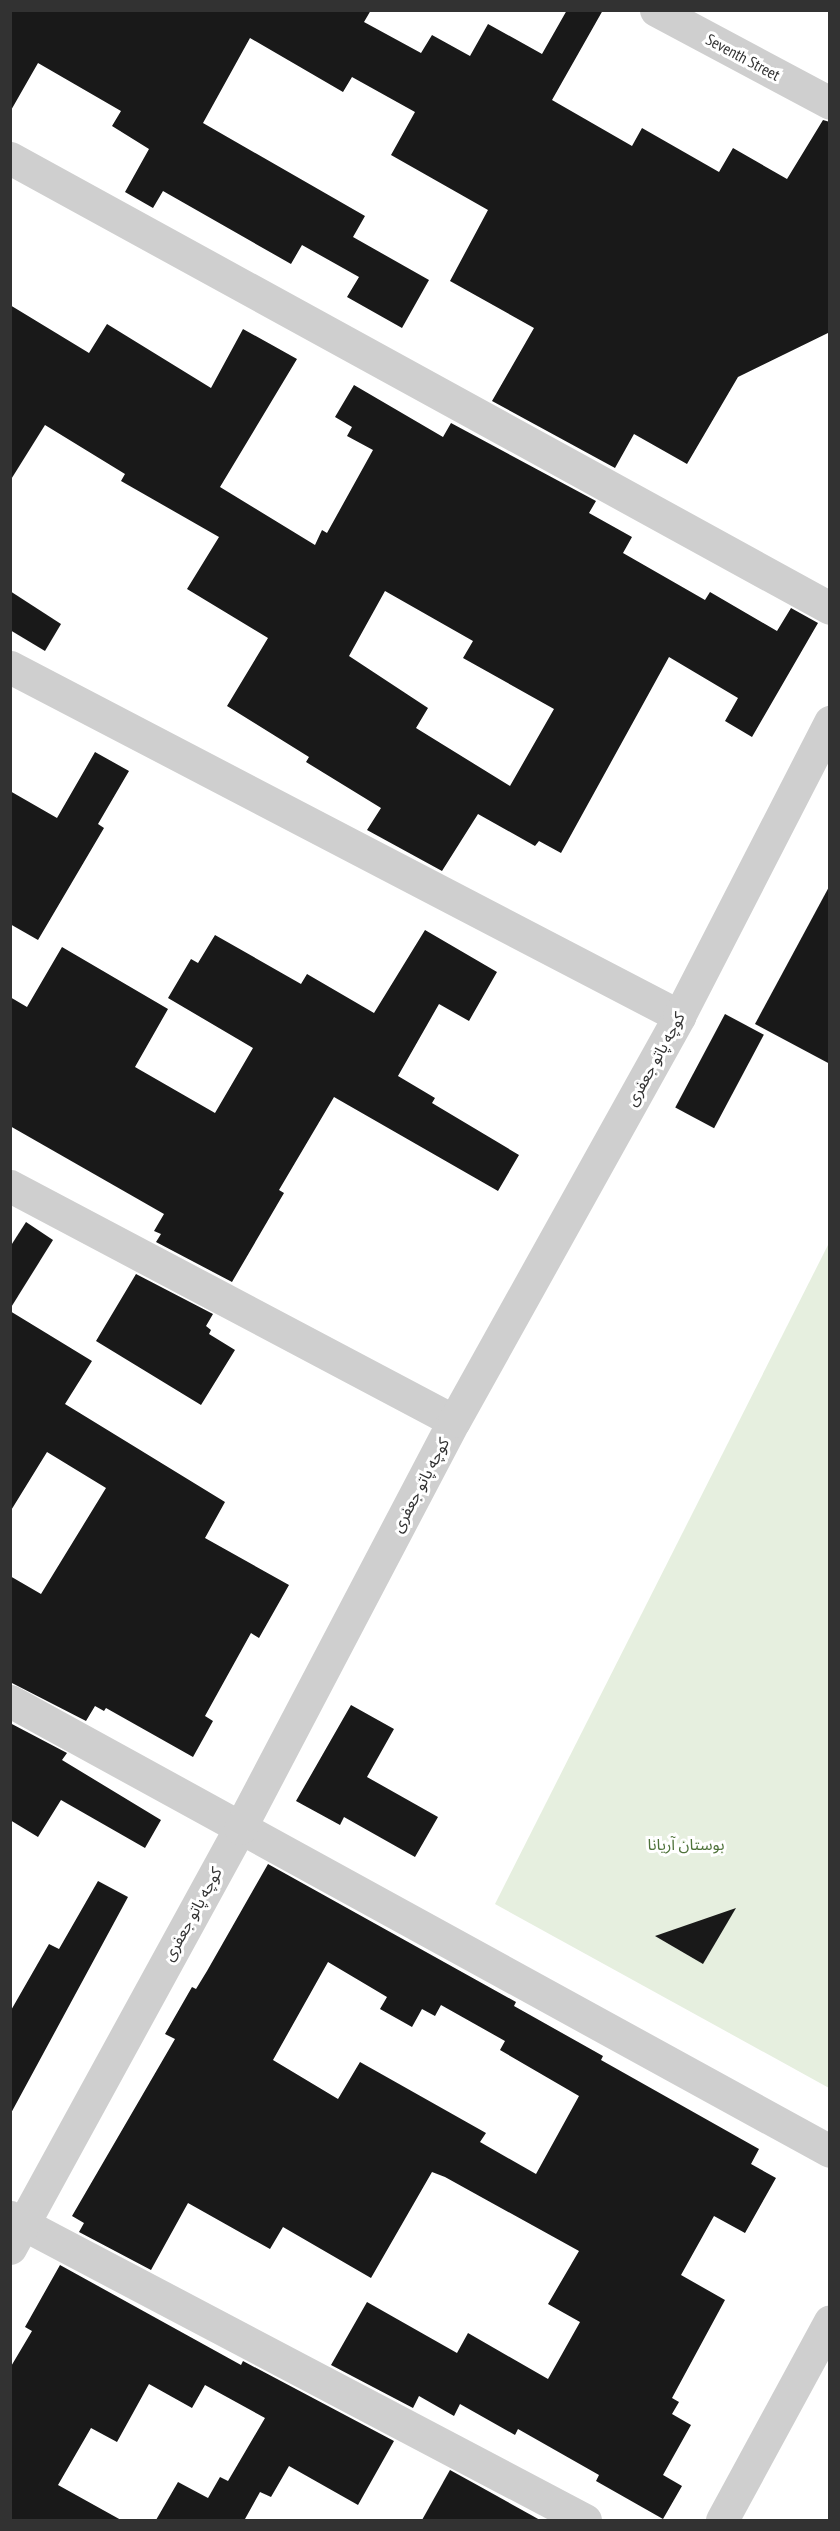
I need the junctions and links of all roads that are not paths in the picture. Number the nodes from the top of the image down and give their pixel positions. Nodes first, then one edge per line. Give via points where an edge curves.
1 (656, 10) edge
2 (830, 103) edge
3 (10, 158) edge
4 (830, 608) edge
5 (10, 667) edge
6 (830, 722) edge
7 (679, 1017) junction
8 (10, 1186) edge
9 (454, 1421) junction
10 (10, 1701) edge
11 (240, 1827) junction
12 (830, 2151) edge
13 (15, 2230) edge
14 (830, 2322) edge
15 (585, 2520) edge
16 (722, 2520) edge

1 - 2 street, Seventh Street
3 - 4 street
5 - 7 street
6 - 7 street, کوچه پاتو جعفری
7 - 9 street, کوچه پاتو جعفری
8 - 9 street
9 - 11 street, کوچه پاتو جعفری
10 - 11 street
11 - 12 street
11 - 13 street, کوچه پاتو جعفری
13 - 15 street
14 - 16 street

